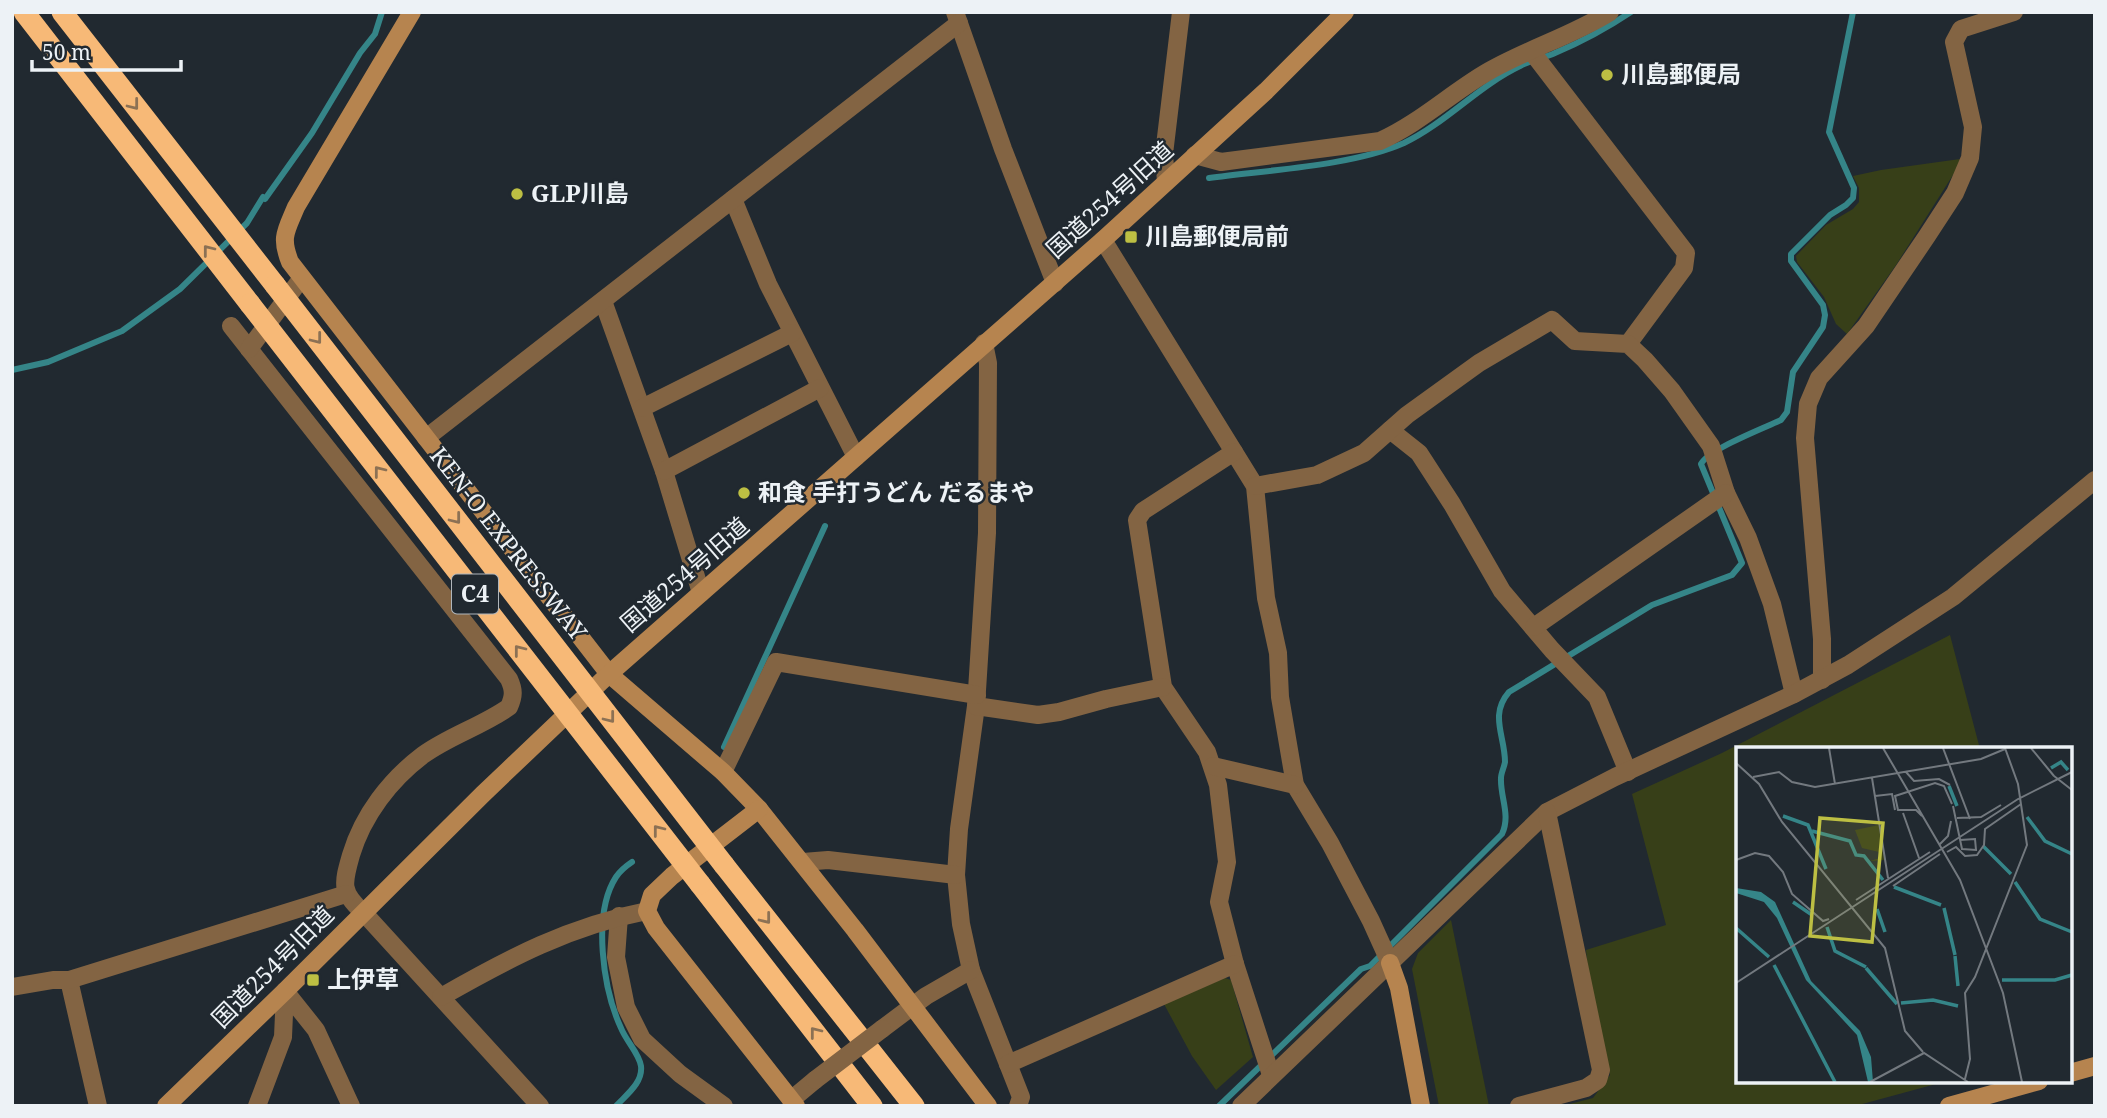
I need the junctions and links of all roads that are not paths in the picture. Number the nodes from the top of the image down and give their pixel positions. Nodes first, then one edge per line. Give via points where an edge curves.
1 (24, 12) edge
2 (62, 12) edge
3 (412, 12) edge
4 (1181, 12) edge
5 (1345, 12) edge
6 (1610, 12) edge
7 (2014, 12) edge
8 (957, 17) edge
9 (1532, 52) junction
10 (1195, 155) junction
11 (1166, 182) junction
12 (733, 199) junction
13 (1103, 240) junction
14 (301, 279) junction
15 (1055, 283) junction
16 (603, 301) junction
17 (231, 326) dead end
18 (792, 333) junction
19 (985, 344) junction
20 (1628, 344) junction
21 (249, 349) junction
22 (820, 388) junction
23 (642, 408) junction
24 (1390, 430) junction
25 (426, 438) junction
26 (1234, 452) junction
27 (856, 457) junction
28 (664, 471) junction
29 (2095, 480) edge
30 (1255, 486) junction
31 (1726, 493) junction
32 (702, 593) junction
33 (1534, 627) junction
34 (609, 674) junction
35 (1822, 680) junction
36 (1163, 687) junction
37 (1794, 694) junction
38 (976, 701) junction
39 (1213, 766) junction
40 (723, 772) junction
41 (1628, 772) junction
42 (1295, 785) junction
43 (759, 809) junction
44 (1548, 812) junction
45 (803, 862) junction
46 (956, 875) junction
47 (346, 894) junction
48 (648, 911) junction
49 (363, 912) junction
50 (609, 919) junction
51 (1390, 963) junction
52 (1235, 964) junction
53 (971, 970) junction
54 (69, 980) junction
55 (12, 986) edge
56 (285, 991) junction
57 (441, 997) junction
58 (911, 1007) junction
59 (1008, 1064) junction
60 (1268, 1065) junction
61 (2095, 1066) edge
62 (2072, 1072) edge
63 (2032, 1083) edge
64 (794, 1104) edge
65 (98, 1106) edge
66 (166, 1106) edge
67 (257, 1106) edge
68 (351, 1106) edge
69 (540, 1106) edge
70 (724, 1106) edge
71 (872, 1106) edge
72 (914, 1106) edge
73 (988, 1106) edge
74 (1018, 1106) edge
75 (1241, 1106) edge
76 (1421, 1106) edge
77 (1519, 1106) edge
78 (1949, 1106) edge

71 -> 1 highway, C4, bridge
2 -> 72 highway, KEN-O EXPRESSWAY / C4, bridge
3 - 14 street via 296,207 284,247
4 - 11 street via 1164,154
5 - 10 street, 国道254号旧道
6 - 9 street
7 - 35 street via 1961,29 1954,42 1973,127 1970,158 1955,193 1927,236 1866,327 1819,378 1808,404 1805,438
8 - 12 street
8 - 15 street
9 - 10 street via 1482,75 1403,131 1380,141 1221,162
9 - 20 street via 1686,253 1684,268
10 - 11 street, 国道254号旧道
11 - 13 street, 国道254号旧道
12 - 16 street
12 - 18 street
13 - 15 street, 国道254号旧道
13 - 26 street
14 - 21 street
14 - 25 street
15 - 19 street, 国道254号旧道
16 - 23 street
16 - 25 street
17 - 21 street
18 - 22 street
18 - 23 street
19 - 27 street, 国道254号旧道
19 - 38 street via 987,533
20 - 24 street via 1575,341 1552,320 1479,363
20 - 31 street via 1711,446
21 - 47 street via 513,689 509,707 424,755 379,800 354,845
22 - 27 street
22 - 28 street
23 - 28 street
24 - 30 street via 1364,453 1317,475
24 - 33 street via 1419,453 1502,591
25 - 34 street
26 - 30 street
26 - 36 street via 1143,511 1137,520
27 - 32 street, 国道254号旧道
28 - 32 street
29 - 35 street via 1954,597
30 - 42 street via 1266,598
31 - 33 street
31 - 37 street via 1772,604
32 - 34 street, 国道254号旧道
33 - 41 street via 1597,697
34 - 40 street
34 - 49 street, 国道254号旧道
35 - 37 street
36 - 38 street via 1038,715
36 - 39 street
37 - 41 street
38 - 40 street via 775,662
38 - 46 street
39 - 42 street
39 - 52 street via 1227,862 1219,902
40 - 43 street
41 - 44 street
42 - 51 street via 1330,843
43 - 45 street
43 - 48 street via 671,876 652,895
44 - 51 street
44 - 77 street via 1601,1070 1598,1080 1586,1088
45 - 46 street via 828,860
45 - 58 street
46 - 53 street
47 - 49 street
47 - 54 street
48 - 50 street
48 - 64 street via 656,928
49 - 56 street, 国道254号旧道
49 - 57 street
50 - 57 street via 499,963
50 - 70 street via 626,1007 642,1039
51 - 60 street
51 - 76 street via 1402,1000
52 - 59 street
52 - 60 street
53 - 58 street
53 - 59 street
54 - 55 street
54 - 65 street
56 - 66 street, 国道254号旧道
56 - 67 street via 283,1037
56 - 68 street via 316,1030
57 - 69 street
58 - 64 street, bridge via 816,1080
58 - 73 street
59 - 74 street via 1021,1097
60 - 75 street
61 - 62 street
63 - 78 street

